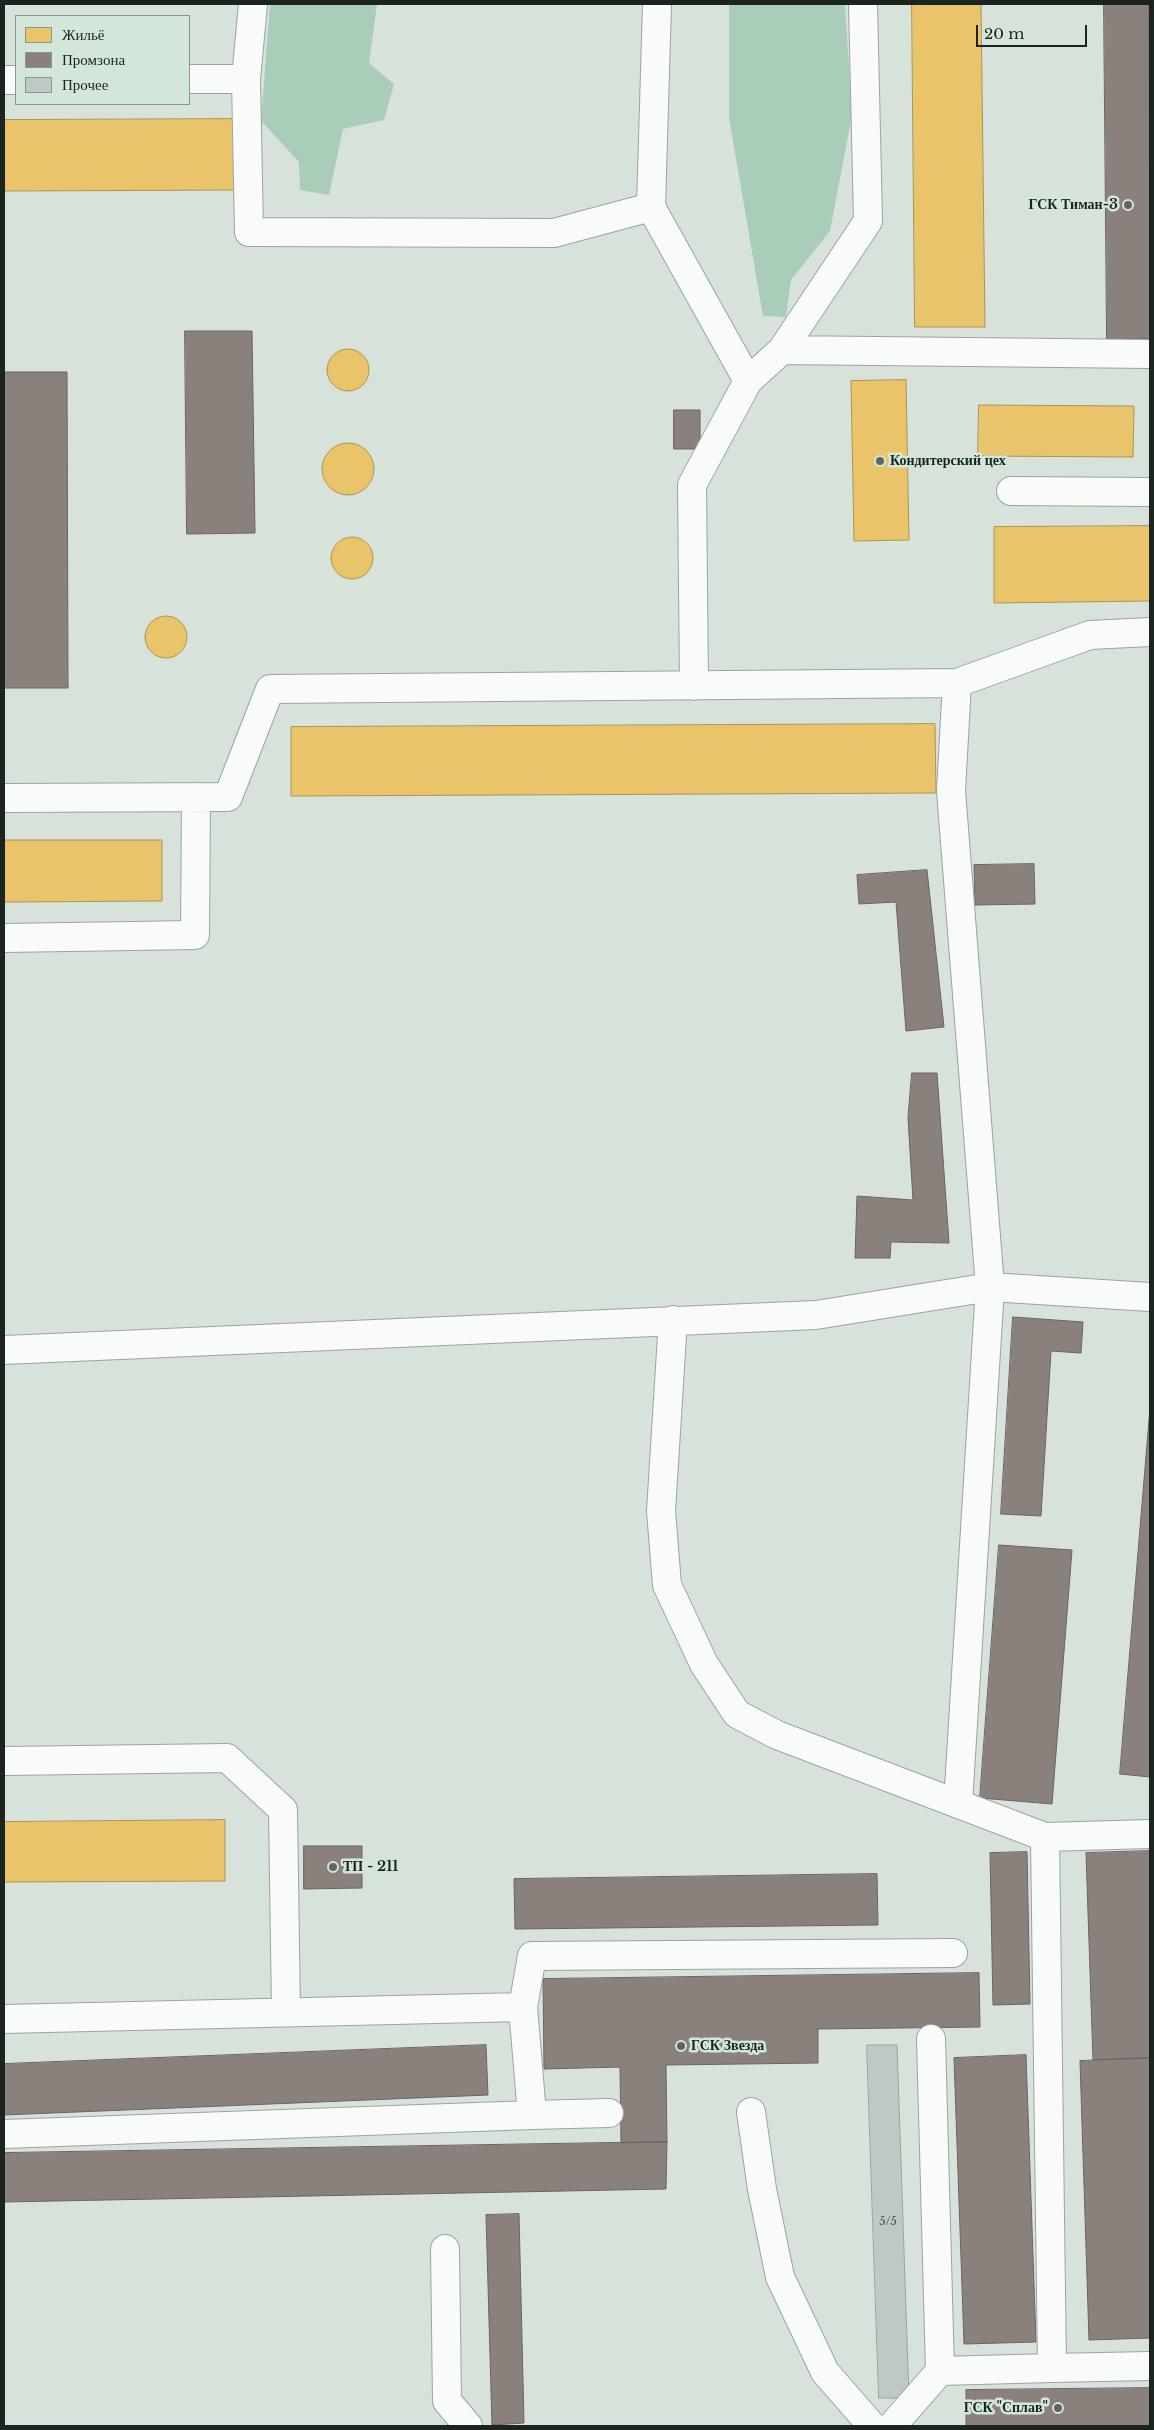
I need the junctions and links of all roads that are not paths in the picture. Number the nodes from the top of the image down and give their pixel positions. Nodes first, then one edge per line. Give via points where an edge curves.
1 (253, 4) edge
2 (863, 4) edge
3 (655, 5) edge
4 (190, 79) edge
5 (246, 79) junction
6 (651, 207) junction
7 (782, 350) junction
8 (1150, 354) edge
9 (748, 381) junction
10 (1011, 491) dead end
11 (1150, 492) edge
12 (1150, 632) edge
13 (957, 683) junction
14 (694, 686) junction
15 (196, 797) junction
16 (4, 798) edge
17 (4, 938) edge
18 (990, 1288) junction
19 (1150, 1297) edge
20 (673, 1320) junction
21 (4, 1350) edge
22 (4, 1761) edge
23 (958, 1804) junction
24 (1150, 1834) edge
25 (1045, 1837) junction
26 (953, 1953) dead end
27 (523, 2007) junction
28 (286, 2012) junction
29 (4, 2019) edge
30 (931, 2039) dead end
31 (751, 2112) dead end
32 (609, 2113) dead end
33 (532, 2115) junction
34 (4, 2134) edge
35 (445, 2249) dead end
36 (1150, 2366) edge
37 (1052, 2368) junction
38 (940, 2371) junction
39 (468, 2426) edge
40 (872, 2426) edge
41 (892, 2426) edge

1 - 5 street
2 - 7 street via 868,221
3 - 6 street
4 - 5 street
5 - 6 street via 249,232 554,233
6 - 9 street
7 - 8 street
7 - 9 street
9 - 14 street via 692,484
10 - 11 street
12 - 13 street via 1090,635
13 - 14 street
13 - 18 street via 951,791
14 - 15 street via 270,690 228,797
15 - 16 street
15 - 17 street via 195,935
18 - 19 street
18 - 20 street via 816,1315
18 - 23 street
20 - 21 street
20 - 23 street via 661,1511 667,1585 704,1664 737,1714 777,1735
22 - 28 street via 227,1758 282,1810
23 - 25 street
24 - 25 street
25 - 37 street
26 - 27 street via 532,1956
27 - 28 street
27 - 33 street
28 - 29 street
30 - 38 street
31 - 40 street via 780,2277 825,2372
32 - 33 street
33 - 34 street
35 - 39 street via 448,2401
36 - 37 street
37 - 38 street
38 - 41 street

